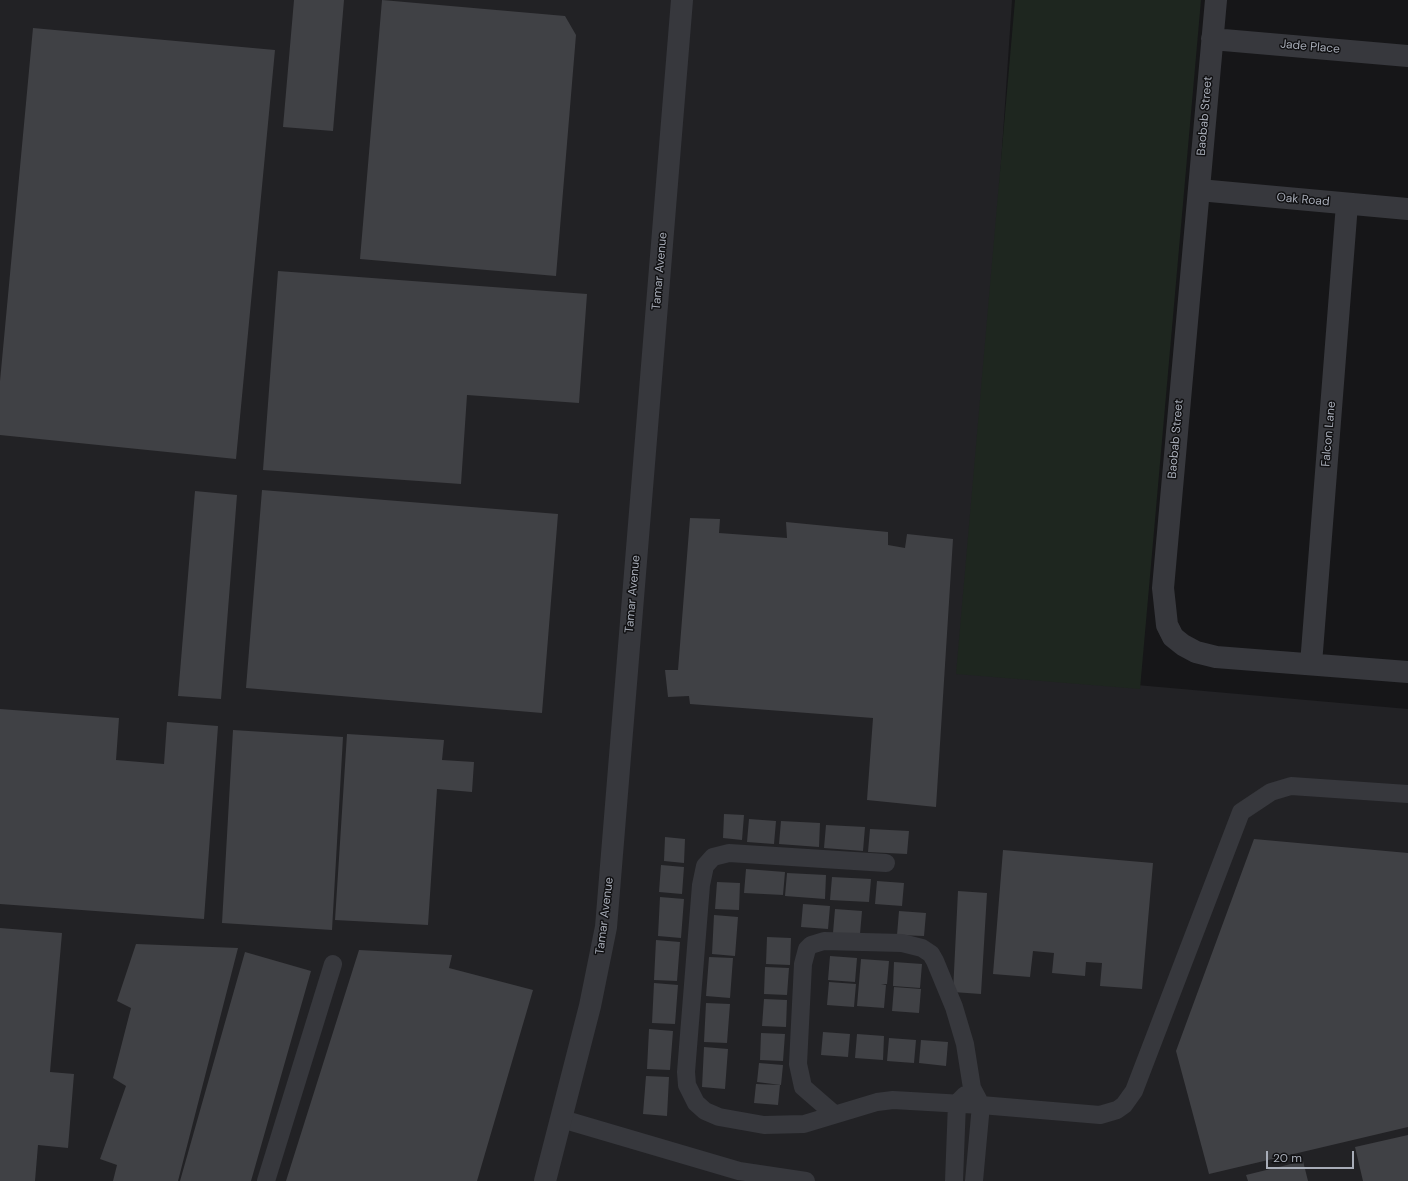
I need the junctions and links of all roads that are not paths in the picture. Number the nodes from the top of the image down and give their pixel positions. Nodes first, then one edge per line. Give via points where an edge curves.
1 (682, 0) edge
2 (1216, 0) edge
3 (1212, 39) junction
4 (1408, 56) edge
5 (1199, 190) junction
6 (1347, 204) junction
7 (1408, 209) edge
8 (1311, 664) junction
9 (1408, 672) edge
10 (1408, 794) edge
11 (886, 863) dead end
12 (334, 964) dead end
13 (972, 1088) junction
14 (957, 1104) junction
15 (981, 1105) junction
16 (834, 1114) junction
17 (562, 1118) junction
18 (550, 1180) edge
19 (266, 1181) edge
20 (806, 1181) edge
21 (954, 1181) edge
22 (974, 1181) edge

1 - 17 street, Tamar Avenue via 606,927
2 - 3 street, Baobab Street
3 - 4 street, Jade Place
3 - 5 street, Baobab Street
5 - 6 street, Oak Road
5 - 8 street, Baobab Street via 1163,588 1167,625 1173,637 1196,652 1216,657
6 - 7 street, Oak Road
6 - 8 street, Falcon Lane
8 - 9 street, Baobab Street
10 - 15 lane via 1291,786 1271,792 1241,812 1134,1091 1124,1105 1108,1114 1100,1115
11 - 16 lane via 729,853 714,857 702,873 686,1072 687,1085 696,1103 705,1111 719,1117 764,1125 804,1124
12 - 19 lane
13 - 14 lane
13 - 15 lane
13 - 16 lane via 965,1044 954,1008 930,954 922,948 902,944 817,943 807,949 803,964 798,1064 803,1087
14 - 15 lane
14 - 16 lane via 911,1100 877,1102
14 - 21 lane
15 - 22 lane
17 - 18 street, Tamar Avenue
17 - 20 lane via 739,1171

